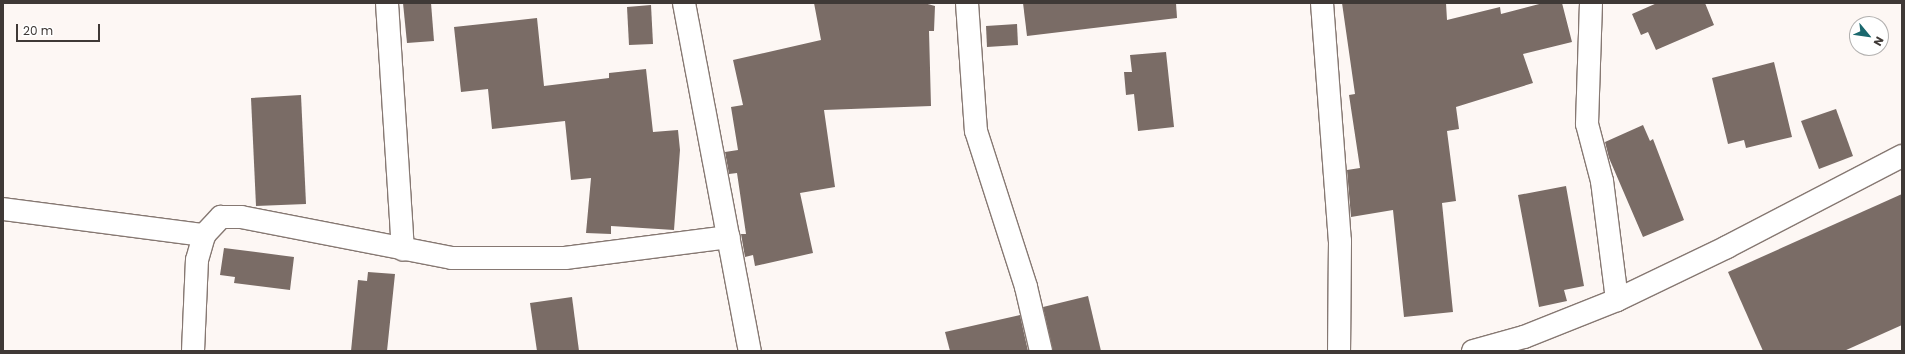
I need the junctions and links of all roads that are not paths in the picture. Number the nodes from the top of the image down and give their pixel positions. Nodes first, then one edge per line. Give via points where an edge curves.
1 (387, 3) edge
2 (684, 3) edge
3 (967, 3) edge
4 (1322, 3) edge
5 (1591, 3) edge
6 (1902, 156) edge
7 (3, 209) edge
8 (204, 235) junction
9 (729, 237) junction
10 (403, 249) junction
11 (1617, 300) junction
12 (1526, 344) edge
13 (193, 351) edge
14 (750, 351) edge
15 (1041, 351) edge
16 (1339, 351) edge
17 (1473, 351) edge

1 - 10 street
2 - 9 street
3 - 15 street via 976,131 1026,287
4 - 16 street via 1340,241
5 - 11 street via 1587,124 1602,181
6 - 11 street via 1727,247
7 - 8 street
8 - 10 street via 221,217 241,217
8 - 13 street via 197,260
9 - 10 street via 565,258 452,258
9 - 14 street
11 - 12 street
12 - 17 street

